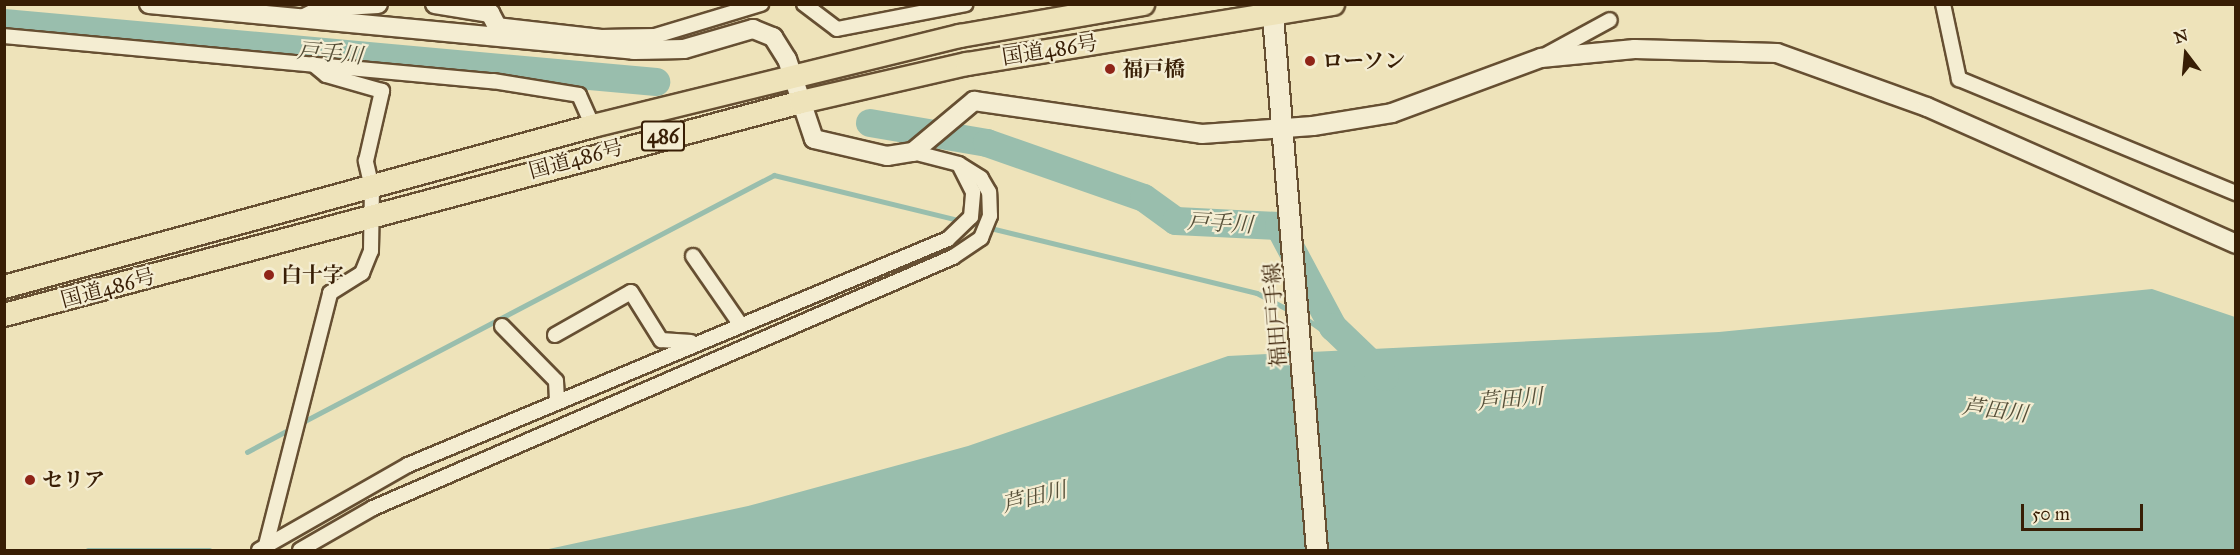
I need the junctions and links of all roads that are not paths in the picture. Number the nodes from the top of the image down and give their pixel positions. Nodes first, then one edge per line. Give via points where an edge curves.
1 (149, 4) edge
2 (378, 4) edge
3 (435, 4) edge
4 (761, 4) edge
5 (804, 4) edge
6 (966, 4) edge
7 (1143, 4) edge
8 (1333, 4) edge
9 (1943, 4) edge
10 (927, 8) edge
11 (1272, 9) edge
12 (304, 18) junction
13 (1610, 21) dead end
14 (499, 31) junction
15 (4, 36) edge
16 (1541, 58) junction
17 (314, 64) junction
18 (792, 77) junction
19 (801, 102) junction
20 (593, 126) junction
21 (1284, 129) junction
22 (913, 152) junction
23 (959, 164) junction
24 (372, 188) junction
25 (2235, 193) edge
26 (372, 217) junction
27 (2235, 244) edge
28 (693, 256) dead end
29 (4, 287) edge
30 (4, 315) edge
31 (740, 324) junction
32 (502, 326) dead end
33 (555, 335) dead end
34 (696, 342) junction
35 (557, 399) junction
36 (262, 548) edge
37 (300, 550) edge
38 (1317, 550) edge

1 - 12 street
2 - 12 street via 327,7
3 - 14 street via 490,13
4 - 14 street via 655,36
5 - 10 street via 837,29
6 - 10 street
7 - 18 highway, 国道486号 / 486 via 960,36
8 - 11 highway, 国道486号 / 486
9 - 25 street via 1959,79
11 - 19 highway, 国道486号 / 486 via 967,64
11 - 21 main road, 福田戸手線
12 - 14 street
13 - 16 street
14 - 18 street via 684,49 753,29 773,37
15 - 17 street
16 - 21 street via 1392,112
16 - 27 street via 1635,49 1777,53 1927,107
17 - 20 street via 579,95
17 - 24 street via 326,75 382,91 366,161
18 - 19 street
18 - 20 highway, 国道486号 / 486
19 - 22 street via 814,139 887,156
19 - 26 highway, 国道486号 / 486
20 - 24 highway, 国道486号 / 486
21 - 22 street via 1202,134 1146,130 974,101
21 - 38 main road, 福田戸手線
22 - 23 street
23 - 31 street via 973,192 971,217 948,239
23 - 37 street via 981,178 989,192 990,216 981,238 953,256 384,503
24 - 26 street
24 - 29 highway, 国道486号 / 486
26 - 30 highway, 国道486号 / 486
26 - 36 street via 371,251 362,273 330,293
28 - 31 street
31 - 34 street
32 - 35 street via 556,381
33 - 34 street via 631,292 661,340
34 - 35 street
35 - 36 street via 408,465

